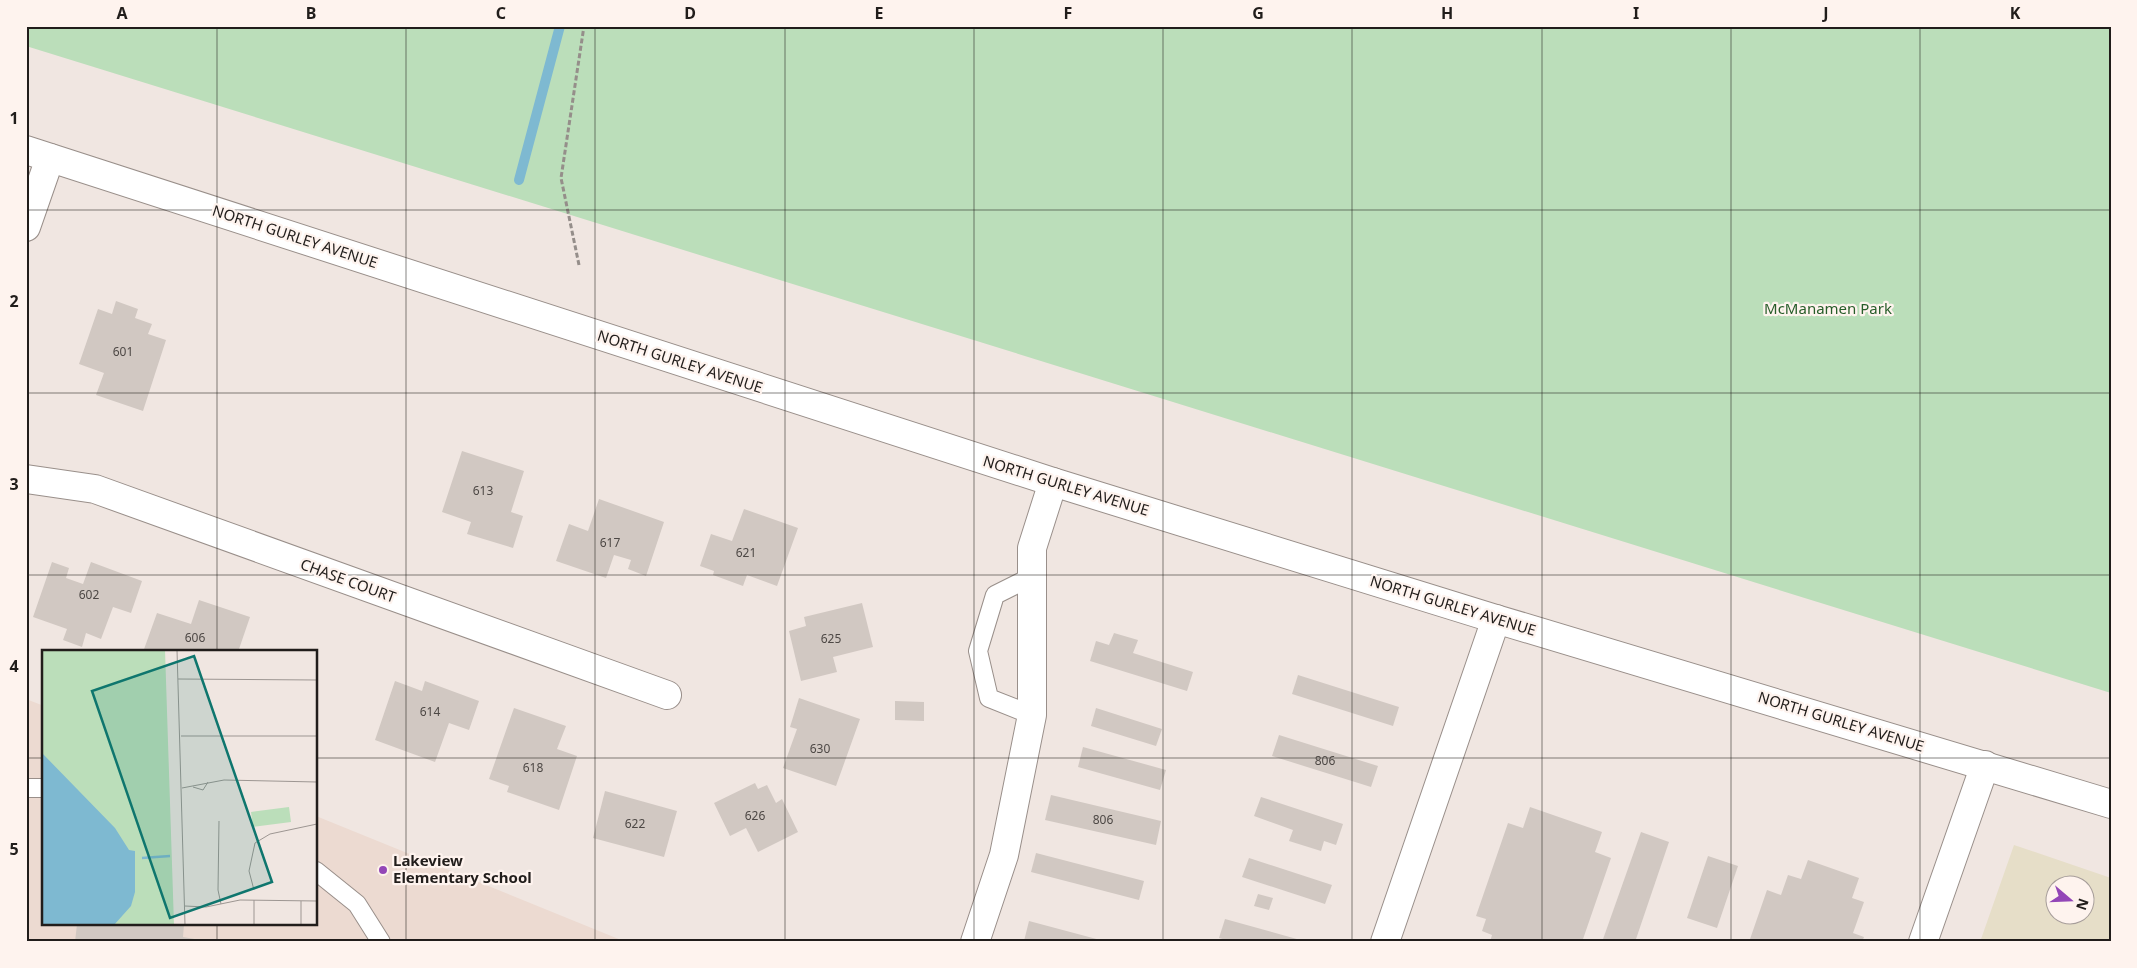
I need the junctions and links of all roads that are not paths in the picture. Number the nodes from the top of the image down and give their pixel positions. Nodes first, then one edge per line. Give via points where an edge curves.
1 (38, 154) edge
2 (26, 227) edge
3 (26, 479) edge
4 (1053, 482) junction
5 (1032, 577) junction
6 (1496, 619) junction
7 (667, 695) dead end
8 (1032, 715) junction
9 (1985, 765) junction
10 (26, 788) edge
11 (42, 788) edge
12 (2111, 804) edge
13 (318, 874) edge
14 (381, 942) edge
15 (975, 942) edge
16 (1385, 942) edge
17 (1923, 942) edge

1 - 2 street
1 - 4 street, NORTH GURLEY AVENUE
3 - 7 street, CHASE COURT via 95,489
4 - 5 street via 1032,548
4 - 6 street, NORTH GURLEY AVENUE
5 - 8 street
5 - 8 lane via 995,595 978,651 989,698
6 - 9 street, NORTH GURLEY AVENUE
6 - 16 street
8 - 15 street via 1004,855
9 - 12 street, NORTH GURLEY AVENUE
9 - 17 street
10 - 11 lane
13 - 14 lane via 358,904

